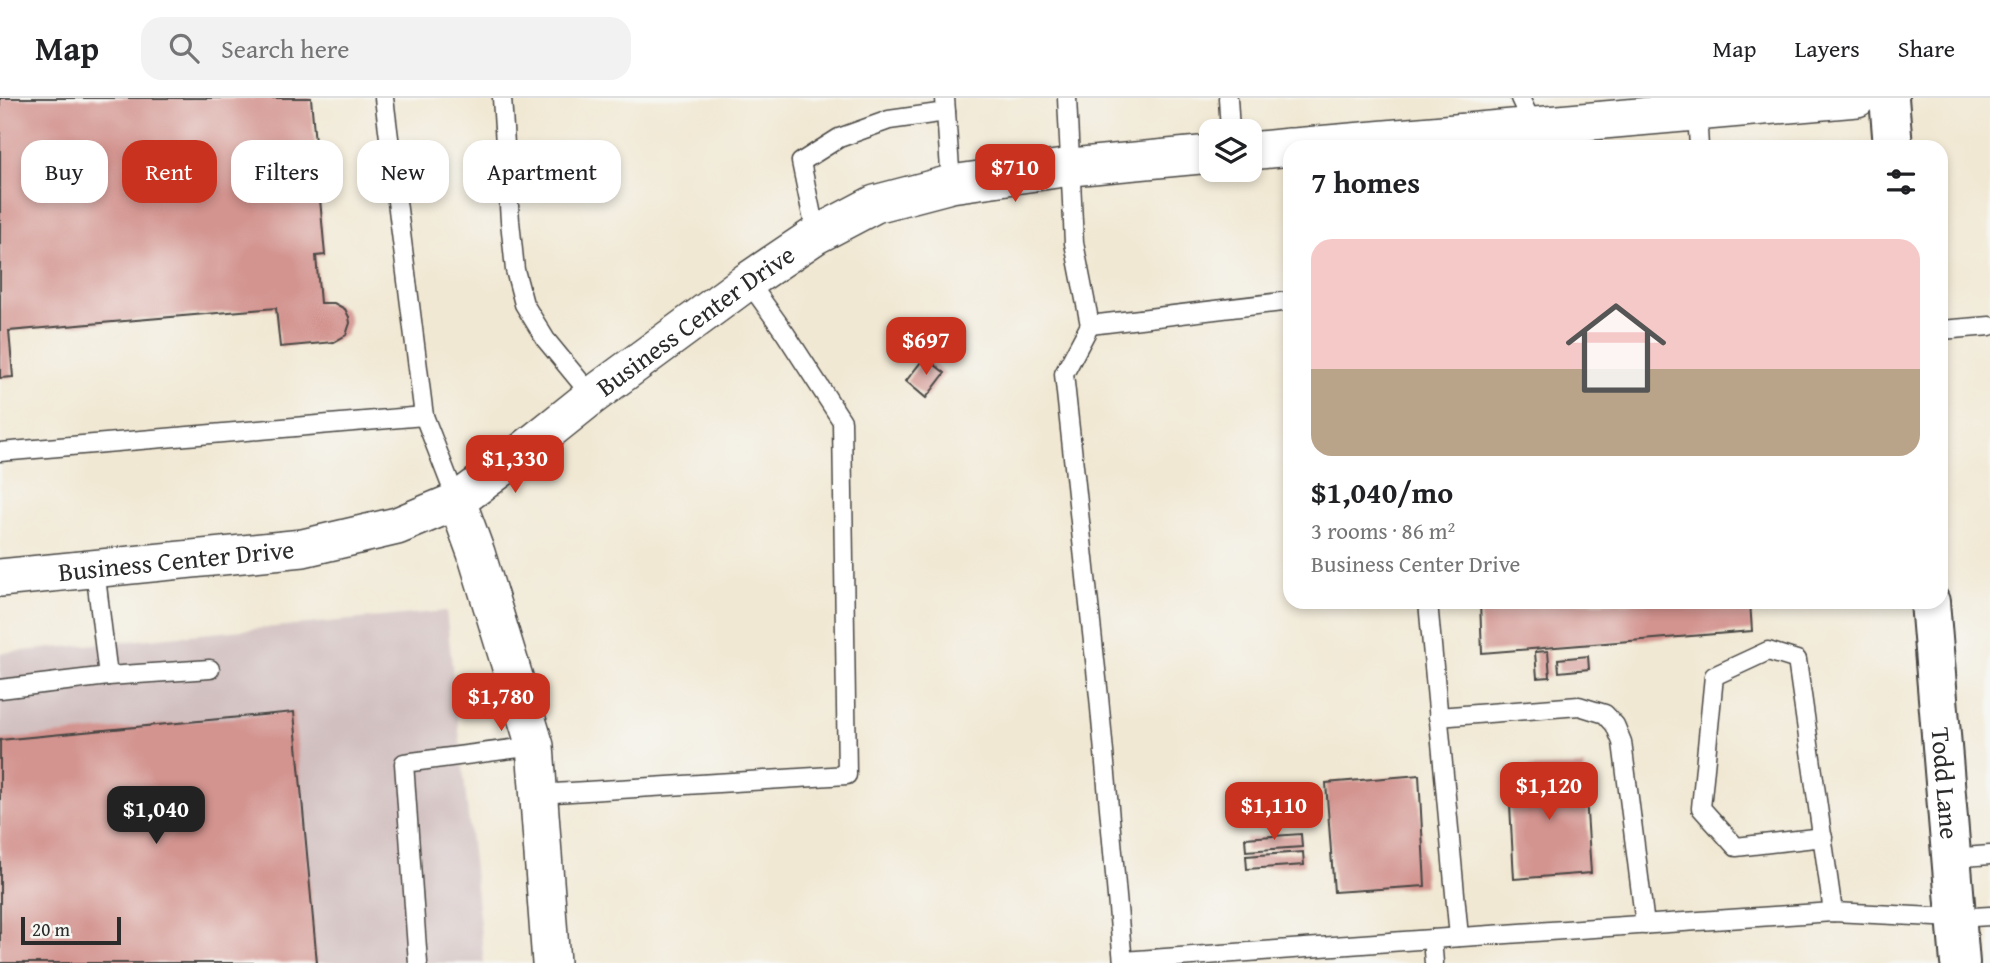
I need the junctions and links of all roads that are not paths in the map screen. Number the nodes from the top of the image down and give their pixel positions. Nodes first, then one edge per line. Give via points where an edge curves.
1 (384, 98) edge
2 (502, 98) edge
3 (1067, 98) edge
4 (1228, 98) edge
5 (1857, 98) edge
6 (1889, 98) edge
7 (946, 105) edge
8 (1229, 119) edge
9 (1516, 125) edge
10 (1698, 129) edge
11 (1363, 140) edge
12 (1892, 140) edge
13 (1283, 148) edge
14 (1262, 150) edge
15 (1199, 155) edge
16 (1071, 167) junction
17 (951, 184) junction
18 (816, 235) junction
19 (748, 281) junction
20 (1283, 302) edge
21 (1090, 325) junction
22 (1990, 326) edge
23 (1948, 329) edge
24 (592, 396) junction
25 (424, 416) junction
26 (0, 452) edge
27 (457, 501) junction
28 (95, 569) junction
29 (0, 578) edge
30 (1429, 609) edge
31 (1931, 609) edge
32 (210, 669) dead end
33 (108, 676) junction
34 (0, 689) edge
35 (1438, 716) junction
36 (535, 746) junction
37 (538, 794) junction
38 (1823, 837) junction
39 (1990, 855) edge
40 (1951, 858) junction
41 (1833, 912) junction
42 (1973, 917) edge
43 (1645, 925) junction
44 (1459, 937) junction
45 (1432, 939) junction
46 (1123, 962) edge
47 (418, 963) edge
48 (551, 963) edge
49 (1434, 963) edge
50 (1960, 963) edge

1 - 25 lane
2 - 24 lane via 515,270 524,304 546,340
3 - 16 lane
4 - 8 lane
5 - 10 street
6 - 12 street
7 - 17 lane
7 - 18 lane via 839,138 801,162
9 - 10 street
9 - 11 street
13 - 14 street
15 - 16 street, Business Center Drive
16 - 17 street, Business Center Drive
16 - 21 lane via 1074,243
17 - 18 street, Business Center Drive via 875,204
18 - 19 street, Business Center Drive
19 - 24 street, Business Center Drive
19 - 37 lane via 842,421 848,775
20 - 21 lane
21 - 46 lane via 1064,374
22 - 23 lane
24 - 27 street, Business Center Drive
25 - 26 lane
25 - 27 lane
27 - 28 street, Business Center Drive via 397,526 303,548
27 - 36 street
28 - 29 street, Business Center Drive
28 - 33 lane
30 - 35 lane
31 - 40 street, Todd Lane
32 - 33 lane
33 - 34 lane
35 - 43 lane via 1579,706 1605,714 1622,741
35 - 44 lane
36 - 37 street
36 - 47 lane via 404,763
37 - 48 street
38 - 38 lane via 1797,660 1768,651 1714,676 1701,808 1736,847
38 - 41 lane
39 - 40 lane
40 - 42 street, Todd Lane
41 - 42 lane
41 - 43 lane
42 - 50 street, Todd Lane
43 - 44 lane
44 - 45 lane
45 - 46 lane
45 - 49 lane

